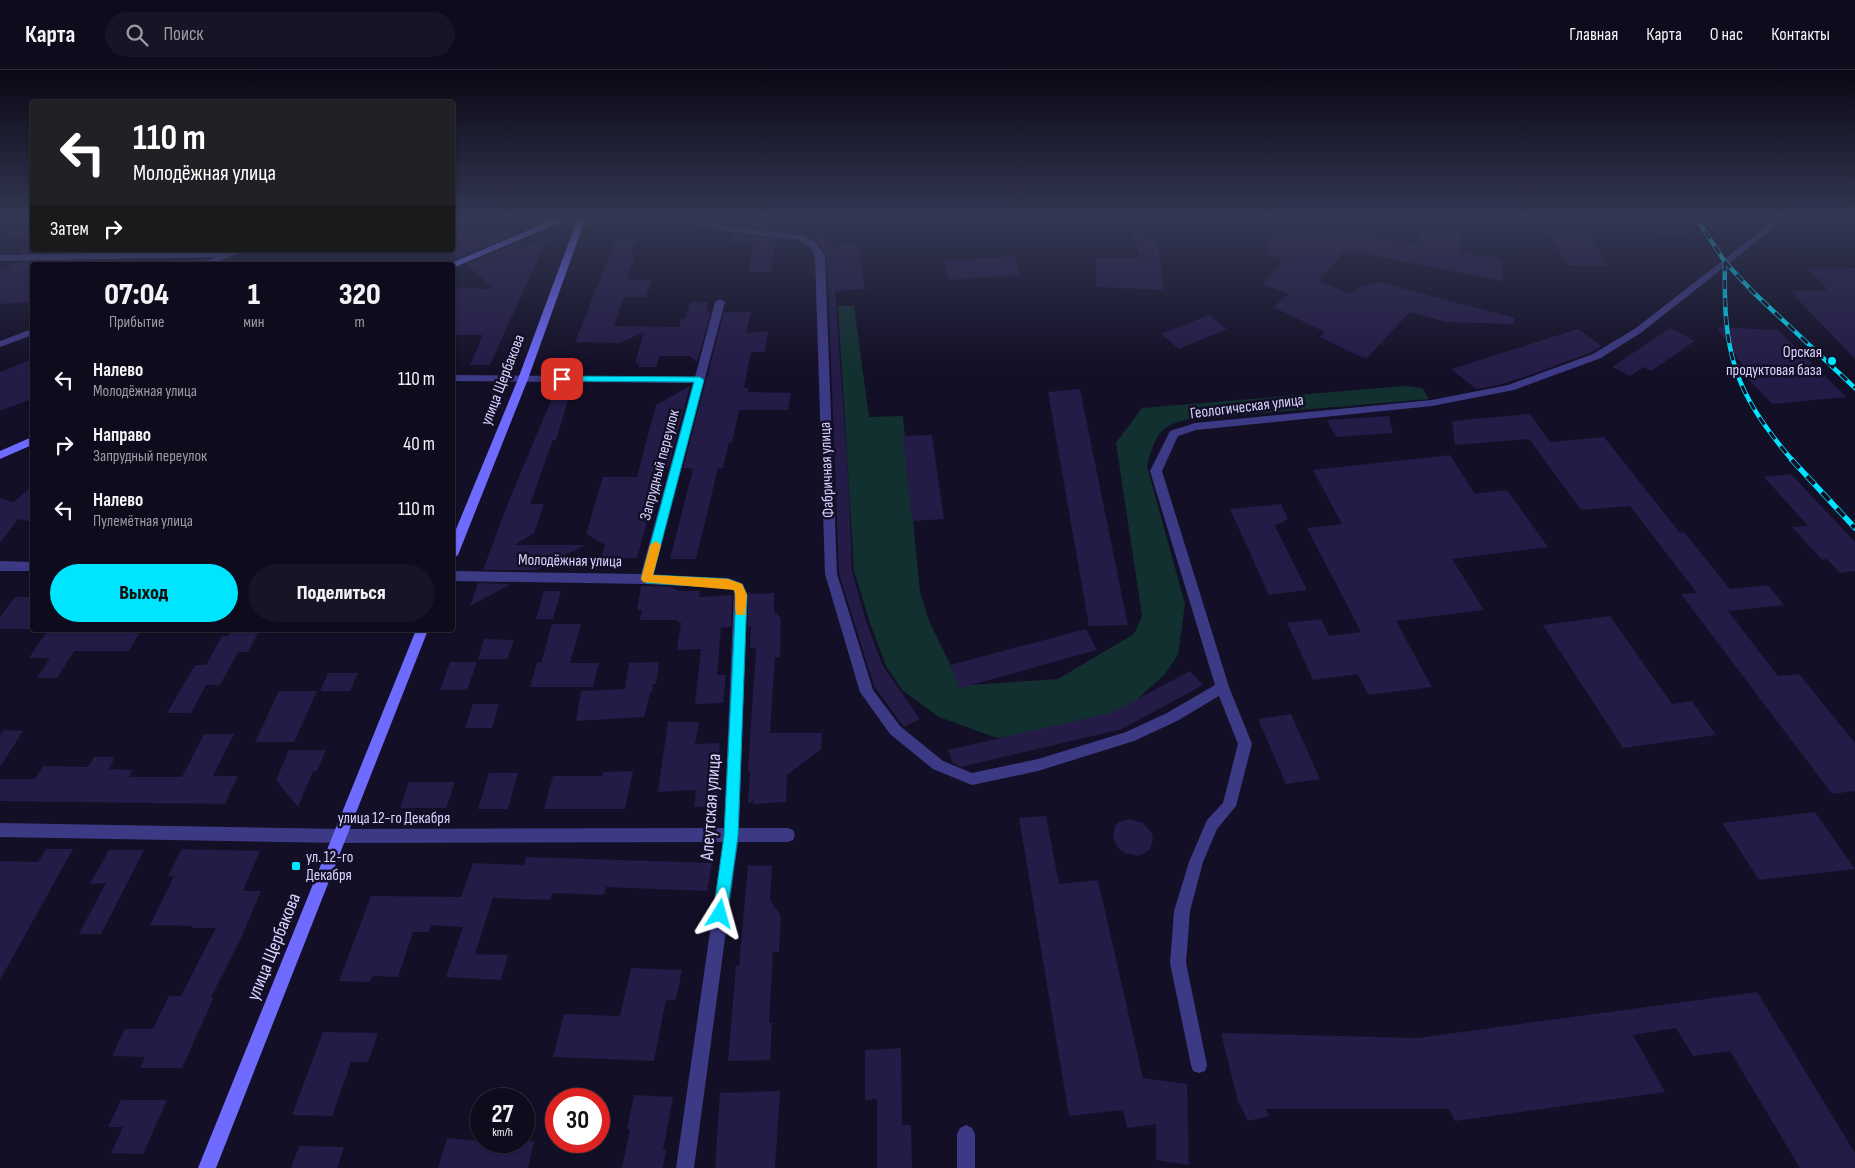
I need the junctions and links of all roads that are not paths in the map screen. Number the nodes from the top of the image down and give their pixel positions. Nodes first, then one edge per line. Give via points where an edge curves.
1 (562, 267) edge
2 (820, 267) edge
3 (1719, 267) edge
4 (720, 302) dead end
5 (30, 333) edge
6 (0, 344) edge
7 (455, 378) edge
8 (523, 379) junction
9 (700, 380) junction
10 (30, 442) edge
11 (0, 454) edge
12 (455, 548) edge
13 (0, 566) edge
14 (30, 567) edge
15 (455, 576) edge
16 (646, 579) junction
17 (742, 595) joint
18 (421, 632) edge
19 (1222, 687) junction
20 (0, 830) edge
21 (788, 835) dead end
22 (341, 836) junction
23 (731, 836) junction
24 (1199, 1065) dead end
25 (966, 1134) dead end
26 (207, 1168) edge
27 (685, 1168) edge
28 (966, 1168) edge

1 - 8 street, улица Щербакова
2 - 19 street, Фабричная улица via 831,574 866,692 895,730 938,765 972,779 1038,765 1129,737 1172,718
3 - 19 street, Геологическая улица via 1639,330 1597,356 1510,388 1432,403 1195,427 1174,434 1156,471
4 - 9 street, Запрудный переулок
5 - 6 street
7 - 8 street
8 - 9 street
8 - 12 street, улица Щербакова
9 - 16 street, Запрудный переулок
10 - 11 street
13 - 14 street
15 - 16 street, Молодёжная улица
16 - 17 street, Молодёжная улица via 728,584 738,587
17 - 23 street, Алеутская улица
18 - 22 street, улица Щербакова
19 - 24 street, Геологическая улица via 1245,744 1229,806 1212,825 1196,862 1182,911 1178,963
20 - 22 street, улица 12-го Декабря
21 - 23 street, улица 12-го Декабря
22 - 23 street, улица 12-го Декабря
22 - 26 street, улица Щербакова
23 - 27 street, Алеутская улица
25 - 28 street

